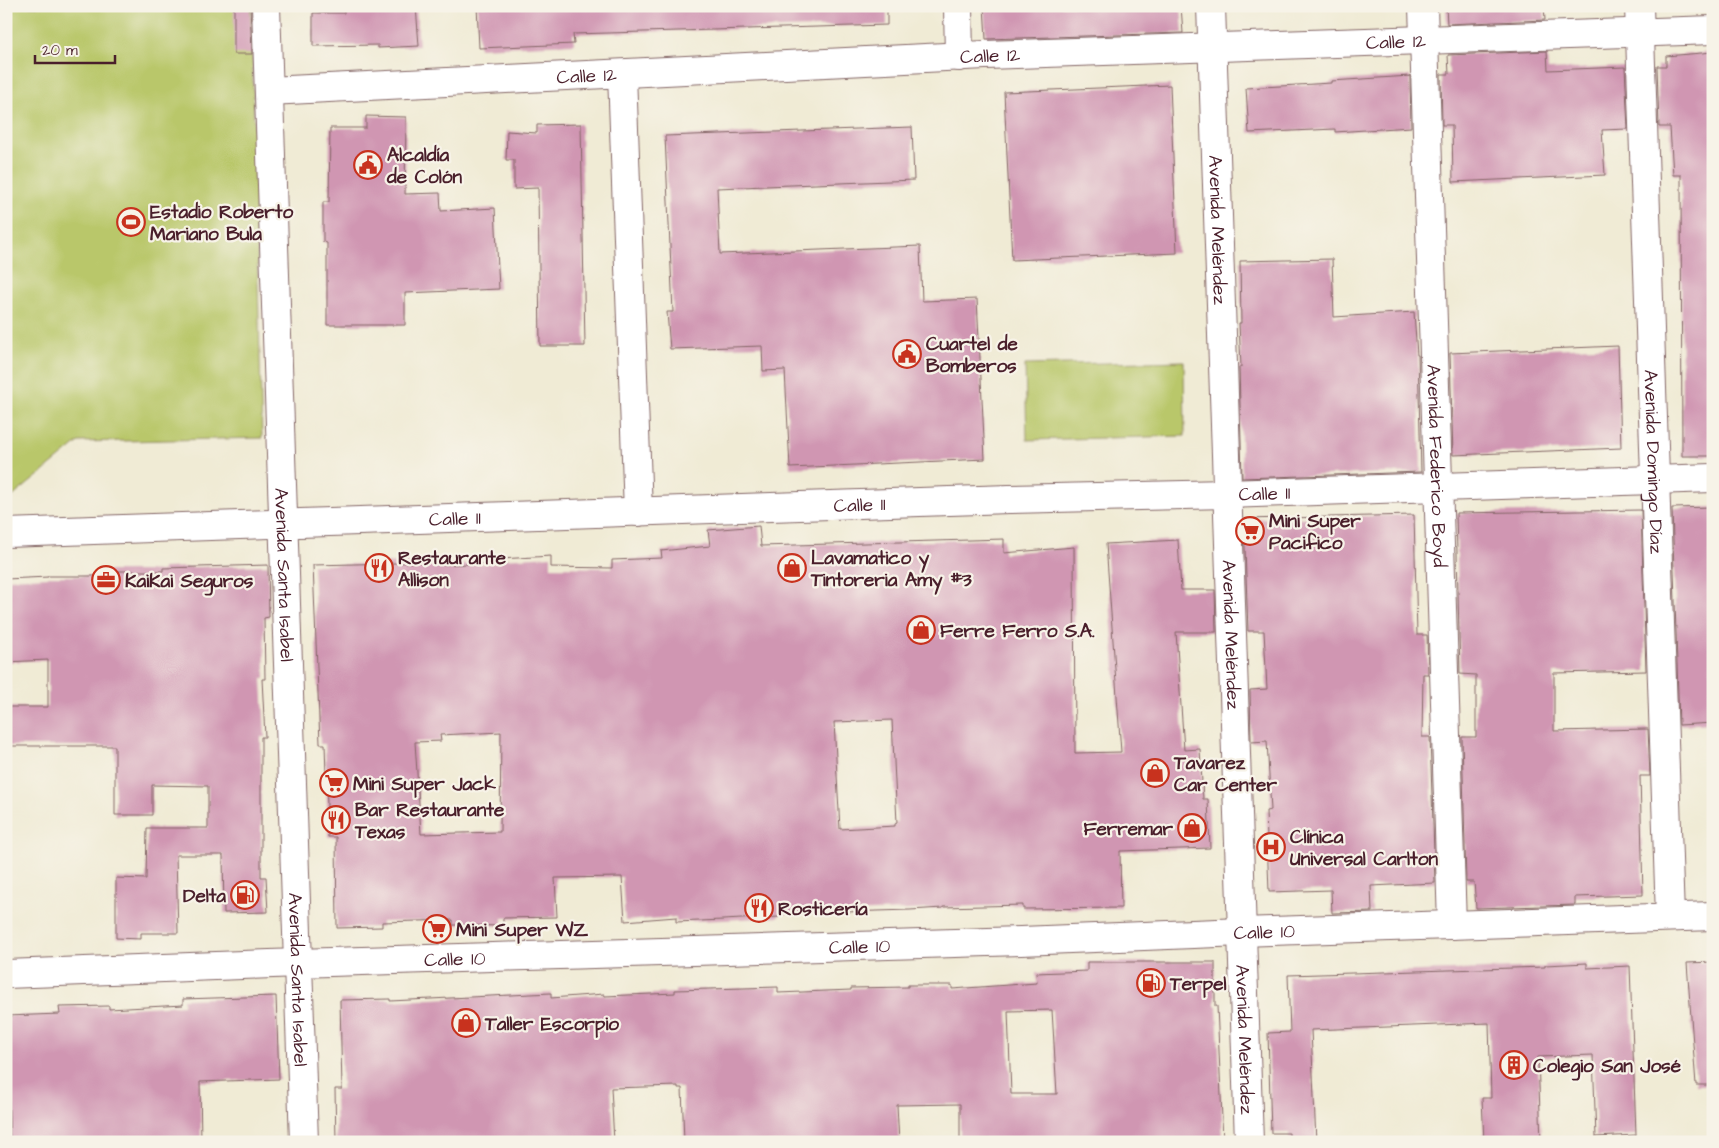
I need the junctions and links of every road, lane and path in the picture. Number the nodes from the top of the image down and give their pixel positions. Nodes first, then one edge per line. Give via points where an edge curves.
1 (266, 6) edge
2 (958, 6) edge
3 (1211, 6) edge
4 (1423, 6) edge
5 (1639, 19) edge
6 (1713, 30) edge
7 (1424, 40) junction
8 (1212, 47) junction
9 (959, 56) junction
10 (622, 74) junction
11 (269, 91) junction
12 (1713, 478) edge
13 (1655, 480) junction
14 (1438, 487) junction
15 (1227, 494) junction
16 (638, 512) junction
17 (283, 524) junction
18 (6, 533) edge
19 (1713, 916) edge
20 (1670, 917) junction
21 (1452, 925) junction
22 (1242, 932) junction
23 (298, 963) junction
24 (6, 974) edge
25 (304, 1142) edge
26 (1249, 1142) edge

1 - 11 street, Avenida Santa Isabel
2 - 9 street
3 - 8 street, Avenida Meléndez
4 - 7 street, Avenida Federico Boyd
5 - 6 street, Calle 12
5 - 7 street, Calle 12
5 - 13 street, Avenida Domingo Díaz
7 - 8 street, Calle 12
7 - 14 street, Avenida Federico Boyd
8 - 9 street, Calle 12
8 - 15 street, Avenida Meléndez
9 - 10 street, Calle 12
10 - 11 street, Calle 12
10 - 16 street
11 - 17 street, Avenida Santa Isabel
12 - 13 street, Calle 11
13 - 14 street, Calle 11
13 - 20 street, Avenida Domingo Díaz
14 - 15 street, Calle 11
14 - 21 street, Avenida Federico Boyd
15 - 16 street, Calle 11 via 1009,498
15 - 22 street, Avenida Meléndez
16 - 17 street, Calle 11
17 - 18 street, Calle 11
17 - 23 street, Avenida Santa Isabel
19 - 20 street, Calle 10
20 - 21 street, Calle 10
21 - 22 street, Calle 10
22 - 23 street, Calle 10 via 1021,942
22 - 26 street, Avenida Meléndez
23 - 24 street, Calle 10
23 - 25 street, Avenida Santa Isabel

